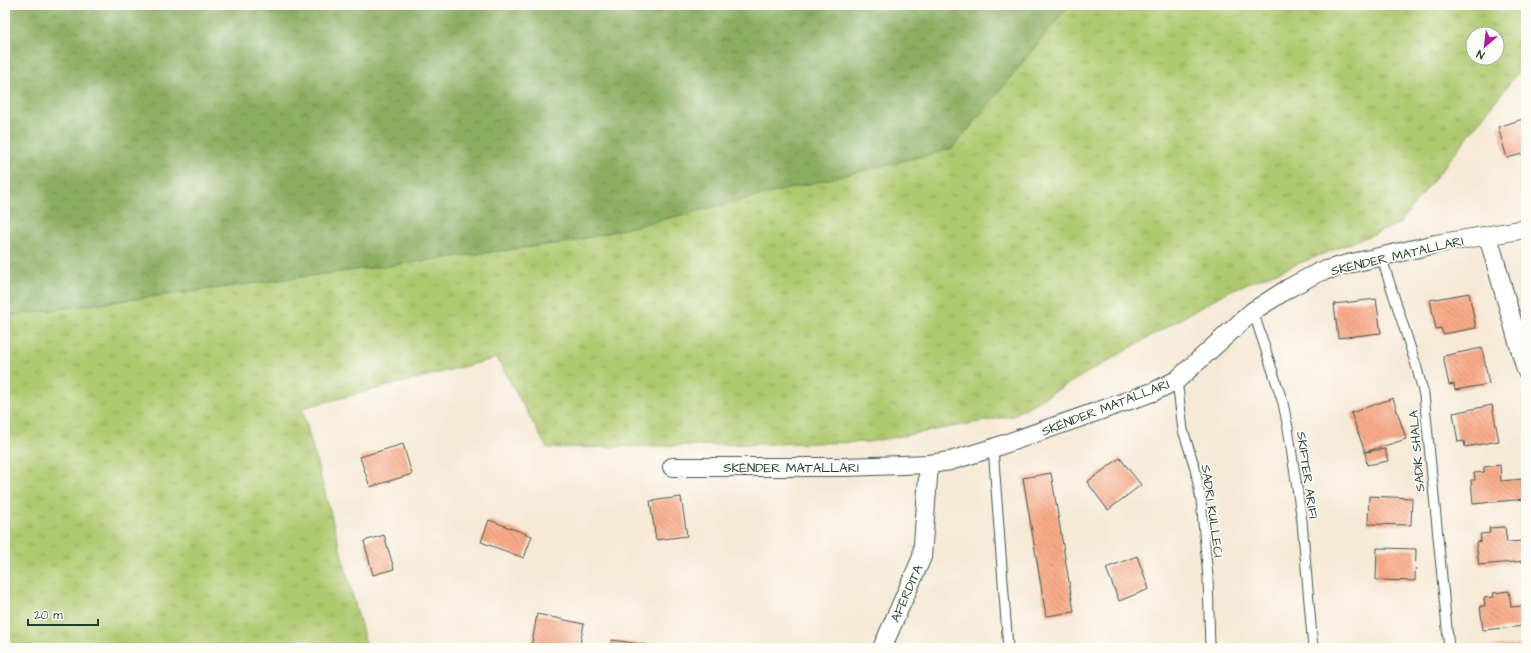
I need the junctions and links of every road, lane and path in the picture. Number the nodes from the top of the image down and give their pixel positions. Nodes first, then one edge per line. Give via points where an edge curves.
1 (1526, 229) edge
2 (1488, 236) junction
3 (1381, 256) junction
4 (1254, 311) junction
5 (1526, 370) edge
6 (1177, 380) junction
7 (993, 448) junction
8 (929, 464) junction
9 (672, 468) dead end
10 (882, 648) edge
11 (1008, 648) edge
12 (1210, 648) edge
13 (1313, 648) edge
14 (1449, 648) edge

1 - 2 street, SKËNDER MATALLARI
2 - 3 street, SKËNDER MATALLARI
2 - 5 street
3 - 4 street, SKËNDER MATALLARI via 1319,272 1288,288
3 - 14 lane, SADIK SHALA via 1424,395
4 - 6 street, SKËNDER MATALLARI
4 - 13 lane, SKIFTER ARIFI via 1283,403 1288,428 1302,521
6 - 7 street, SKËNDER MATALLARI via 1153,392
6 - 12 lane, SADRI KULLECI via 1183,430 1195,468 1201,500 1208,577
7 - 8 street, SKËNDER MATALLARI via 950,461
7 - 11 lane
8 - 9 street, SKËNDER MATALLARI
8 - 10 street, AFËRDITA via 922,557

